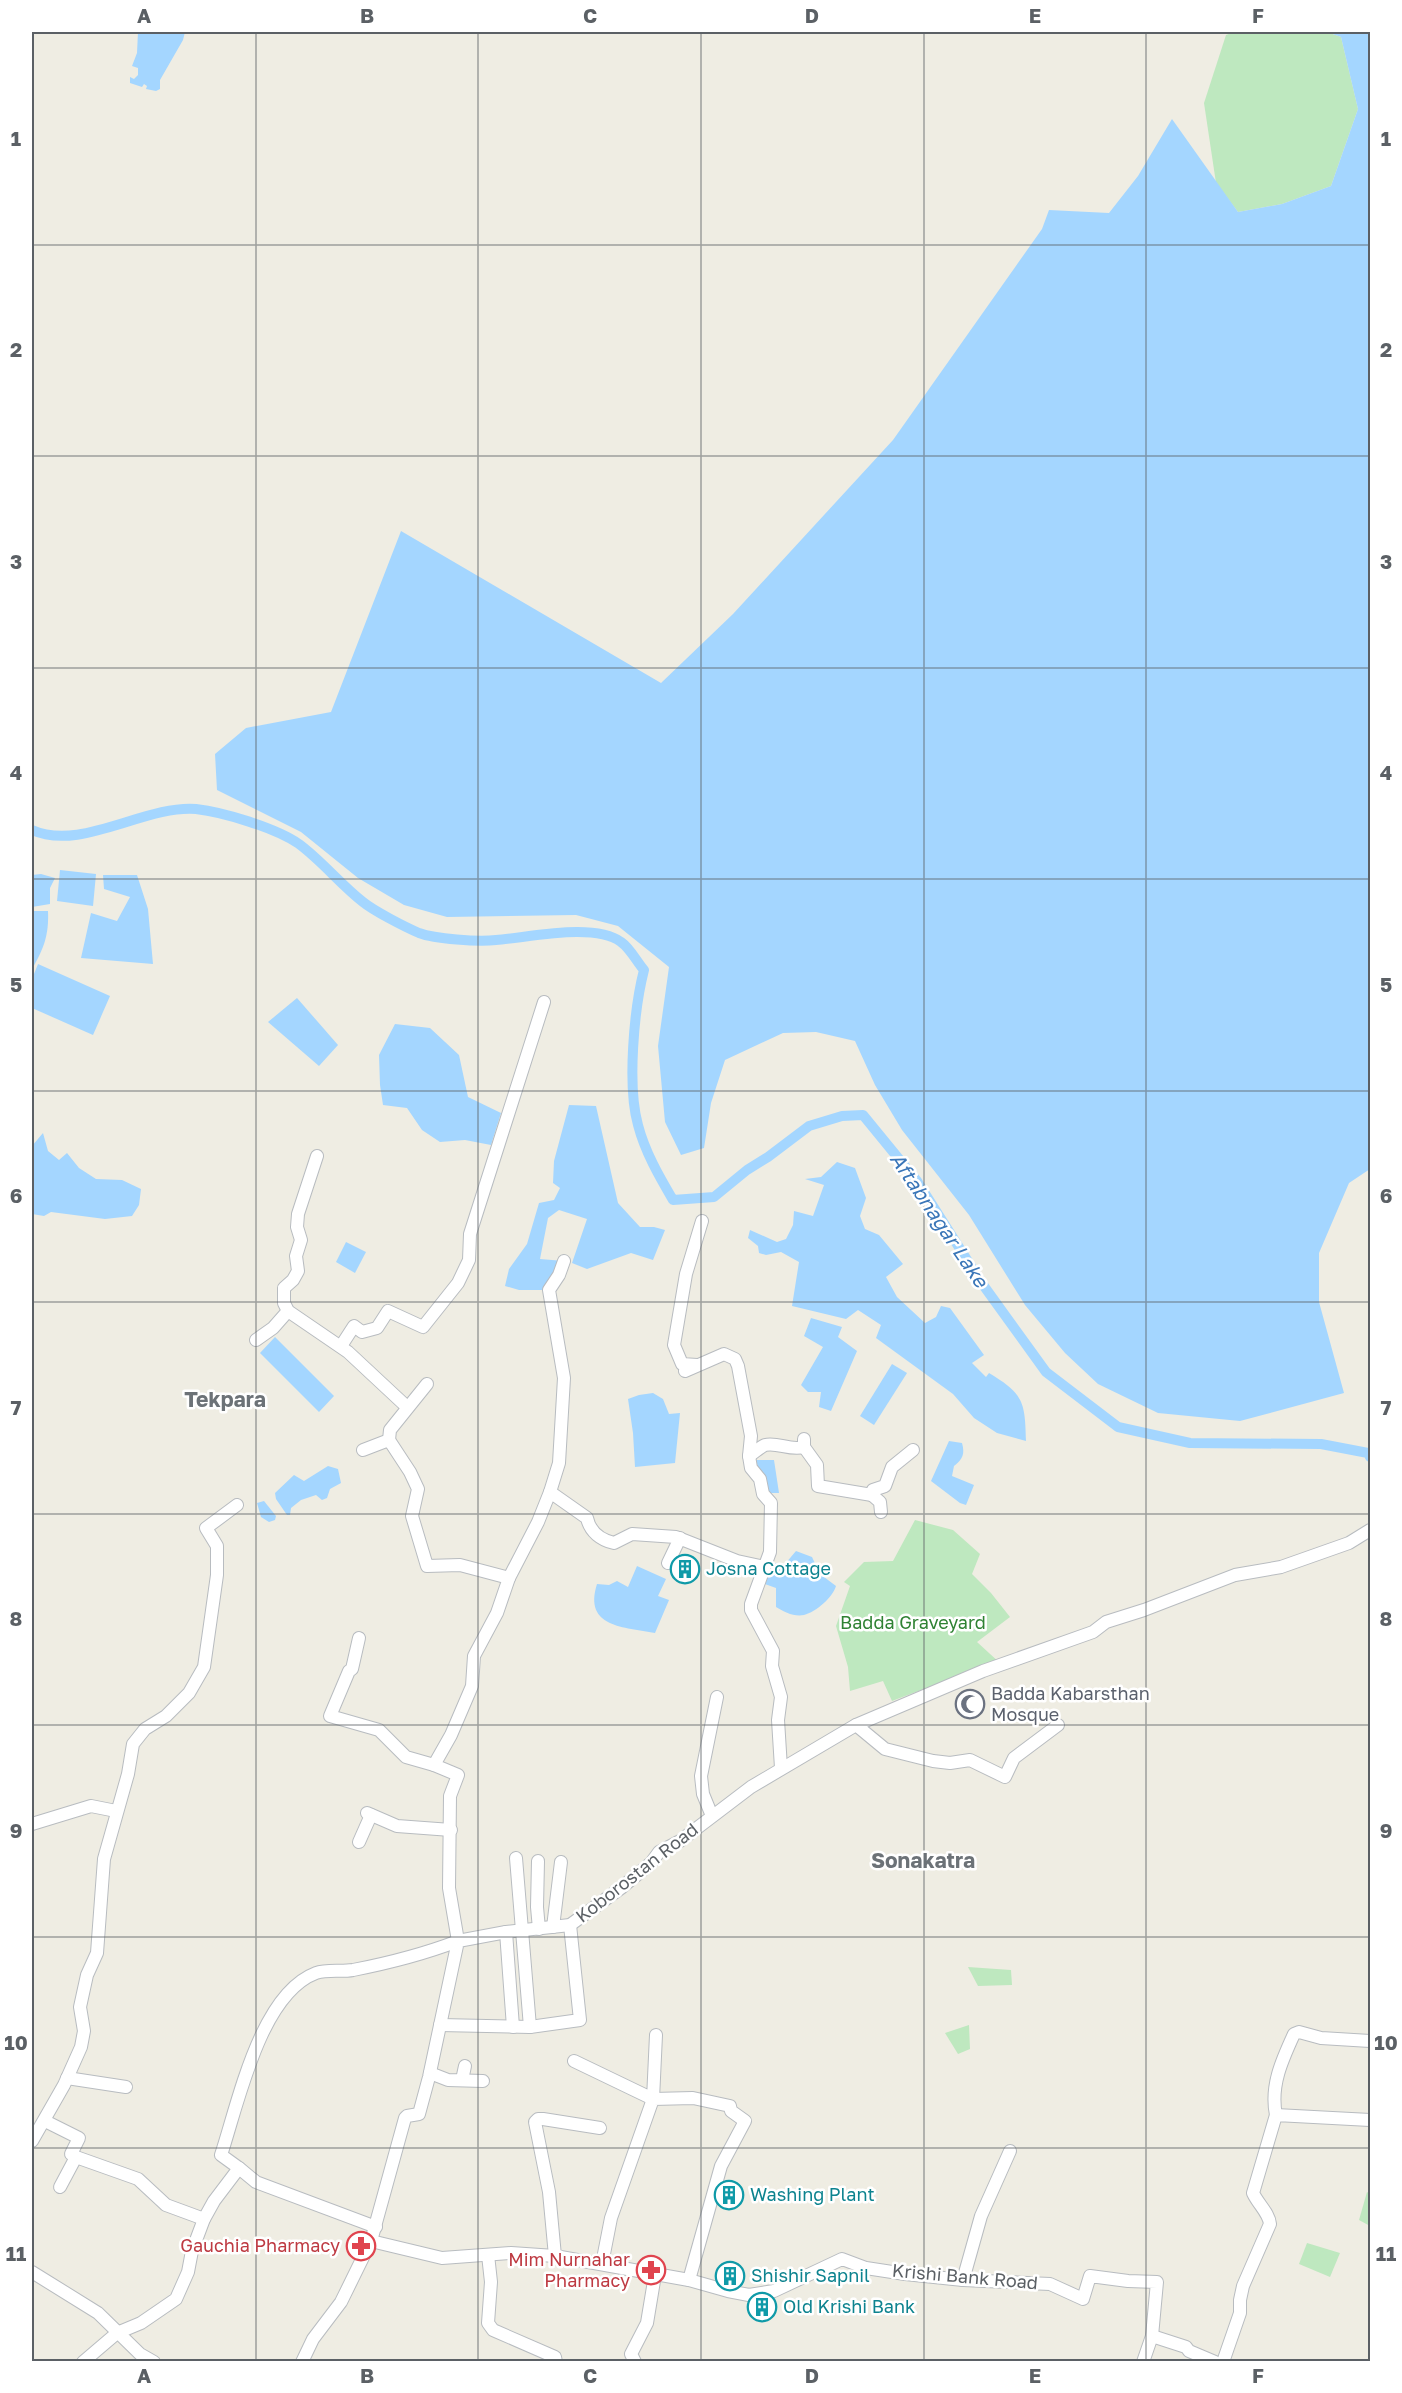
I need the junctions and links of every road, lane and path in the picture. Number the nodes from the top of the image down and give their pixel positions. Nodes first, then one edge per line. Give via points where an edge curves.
1 (544, 1002) dead end
2 (317, 1156) dead end
3 (702, 1221) dead end
4 (564, 1261) dead end
5 (288, 1311) junction
6 (256, 1340) dead end
7 (341, 1346) junction
8 (698, 1365) junction
9 (684, 1371) dead end
10 (427, 1384) dead end
11 (407, 1407) junction
12 (389, 1440) junction
13 (363, 1450) dead end
14 (913, 1450) dead end
15 (749, 1456) junction
16 (550, 1492) junction
17 (873, 1495) junction
18 (237, 1504) dead end
19 (881, 1512) dead end
20 (1371, 1530) edge
21 (680, 1538) junction
22 (668, 1563) dead end
23 (764, 1567) junction
24 (509, 1578) junction
25 (359, 1638) dead end
26 (717, 1696) dead end
27 (856, 1725) junction
28 (1059, 1725) dead end
29 (434, 1765) junction
30 (781, 1768) junction
31 (116, 1811) junction
32 (712, 1816) junction
33 (32, 1824) edge
34 (451, 1830) junction
35 (359, 1842) dead end
36 (516, 1858) dead end
37 (538, 1861) dead end
38 (561, 1862) dead end
39 (570, 1925) junction
40 (553, 1927) junction
41 (539, 1929) junction
42 (522, 1930) junction
43 (506, 1932) junction
44 (458, 1941) junction
45 (440, 2025) junction
46 (513, 2027) junction
47 (530, 2027) junction
48 (656, 2035) dead end
49 (1371, 2041) edge
50 (574, 2061) dead end
51 (465, 2066) dead end
52 (430, 2073) junction
53 (67, 2078) junction
54 (462, 2080) junction
55 (483, 2081) dead end
56 (126, 2087) dead end
57 (653, 2099) junction
58 (1276, 2115) junction
59 (1371, 2120) edge
60 (45, 2121) junction
61 (600, 2128) dead end
62 (32, 2141) edge
63 (1010, 2151) dead end
64 (76, 2157) junction
65 (239, 2168) junction
66 (60, 2187) dead end
67 (204, 2219) junction
68 (376, 2227) junction
69 (371, 2241) junction
70 (488, 2255) junction
71 (555, 2256) junction
72 (602, 2264) junction
73 (32, 2272) edge
74 (655, 2276) junction
75 (689, 2280) junction
76 (963, 2280) junction
77 (117, 2333) junction
78 (1152, 2336) junction
79 (83, 2361) edge
80 (154, 2361) edge
81 (302, 2361) edge
82 (556, 2361) edge
83 (635, 2361) edge
84 (1143, 2361) edge
85 (1215, 2361) edge
86 (1223, 2361) edge

1 - 7 street via 470,1234 469,1260 458,1283 423,1327 388,1311 377,1328 362,1332 354,1326
2 - 5 street via 298,1214 298,1271 282,1292
3 - 8 street via 686,1274 674,1345 682,1364
4 - 16 street via 549,1290 564,1378 559,1463
5 - 6 street
5 - 7 street
7 - 11 street
8 - 9 street
8 - 15 street via 724,1354 735,1359 751,1436
10 - 11 street
11 - 12 street via 390,1430
12 - 13 street
12 - 24 street via 418,1489 412,1516 427,1566 460,1565
14 - 17 street via 892,1467 885,1486 873,1490
15 - 17 street via 766,1445 795,1450 804,1443 817,1465 818,1486
15 - 23 street via 763,1494 771,1503 770,1552
16 - 21 street via 587,1518 589,1527 604,1541 614,1543 632,1534
16 - 24 street
17 - 19 street
18 - 31 street via 206,1528 217,1546 217,1575 204,1667 189,1693 166,1716 145,1729 133,1744
20 - 27 street, Koborostan Road via 1349,1543 1281,1567 1235,1575 1106,1622 1093,1632 982,1671
21 - 22 street
21 - 23 street via 737,1561
23 - 30 street via 751,1610 773,1651 772,1666 781,1696
24 - 29 street via 497,1613 474,1656 469,1694
25 - 29 street via 352,1669 330,1716 380,1730 406,1757
26 - 32 street via 701,1776
27 - 28 street via 885,1749 933,1761 970,1760 1005,1777 1014,1758
27 - 30 street, Koborostan Road
29 - 34 street via 458,1775 450,1796
30 - 32 street, Koborostan Road
31 - 33 street via 91,1806
31 - 53 street via 104,1858 97,1953 80,2007 84,2031
32 - 39 street, Koborostan Road via 659,1852 621,1888
34 - 35 street via 397,1826 369,1814
34 - 44 street via 449,1888
36 - 42 street
37 - 41 street
38 - 40 street
39 - 40 street, Koborostan Road
39 - 47 street via 580,2020
40 - 41 street, Koborostan Road
41 - 42 street, Koborostan Road
42 - 43 street, Koborostan Road
42 - 47 street
43 - 44 street, Koborostan Road
43 - 46 street
44 - 45 street
44 - 65 street, Koborostan Road via 409,1958 349,1971 316,1973 282,2000 250,2062 221,2155
45 - 46 street
45 - 52 street
46 - 47 street
48 - 57 street
49 - 58 street via 1294,2034 1276,2080
50 - 57 street
51 - 54 street
52 - 54 street
52 - 68 street via 419,2114 405,2118
53 - 56 street
53 - 60 street
54 - 55 street
57 - 72 street via 611,2218
57 - 75 street via 693,2098 729,2106 745,2121 722,2166
58 - 59 street
58 - 86 street via 1253,2193 1270,2224 1243,2286 1240,2313
60 - 62 street
60 - 64 street via 79,2138 71,2154
61 - 71 street via 543,2119 536,2122 549,2192
63 - 76 street via 981,2216
64 - 66 street
64 - 67 street via 138,2179 166,2205
65 - 67 street
65 - 68 street via 256,2182
67 - 77 street via 176,2299 162,2311
68 - 69 street
69 - 70 street, Krishi Bank Road via 442,2258
69 - 81 street via 341,2302
70 - 71 street, Krishi Bank Road
70 - 82 street via 488,2323 493,2330 555,2357
71 - 72 street, Krishi Bank Road
72 - 74 street, Krishi Bank Road
73 - 77 street via 98,2313
74 - 75 street, Krishi Bank Road
74 - 83 street via 647,2323 632,2354
75 - 76 street, Krishi Bank Road via 756,2294 774,2291 842,2259 866,2268
76 - 78 street, Krishi Bank Road via 1050,2284 1083,2299 1090,2276 1157,2282
77 - 79 street
77 - 80 street
78 - 84 street
78 - 85 street

